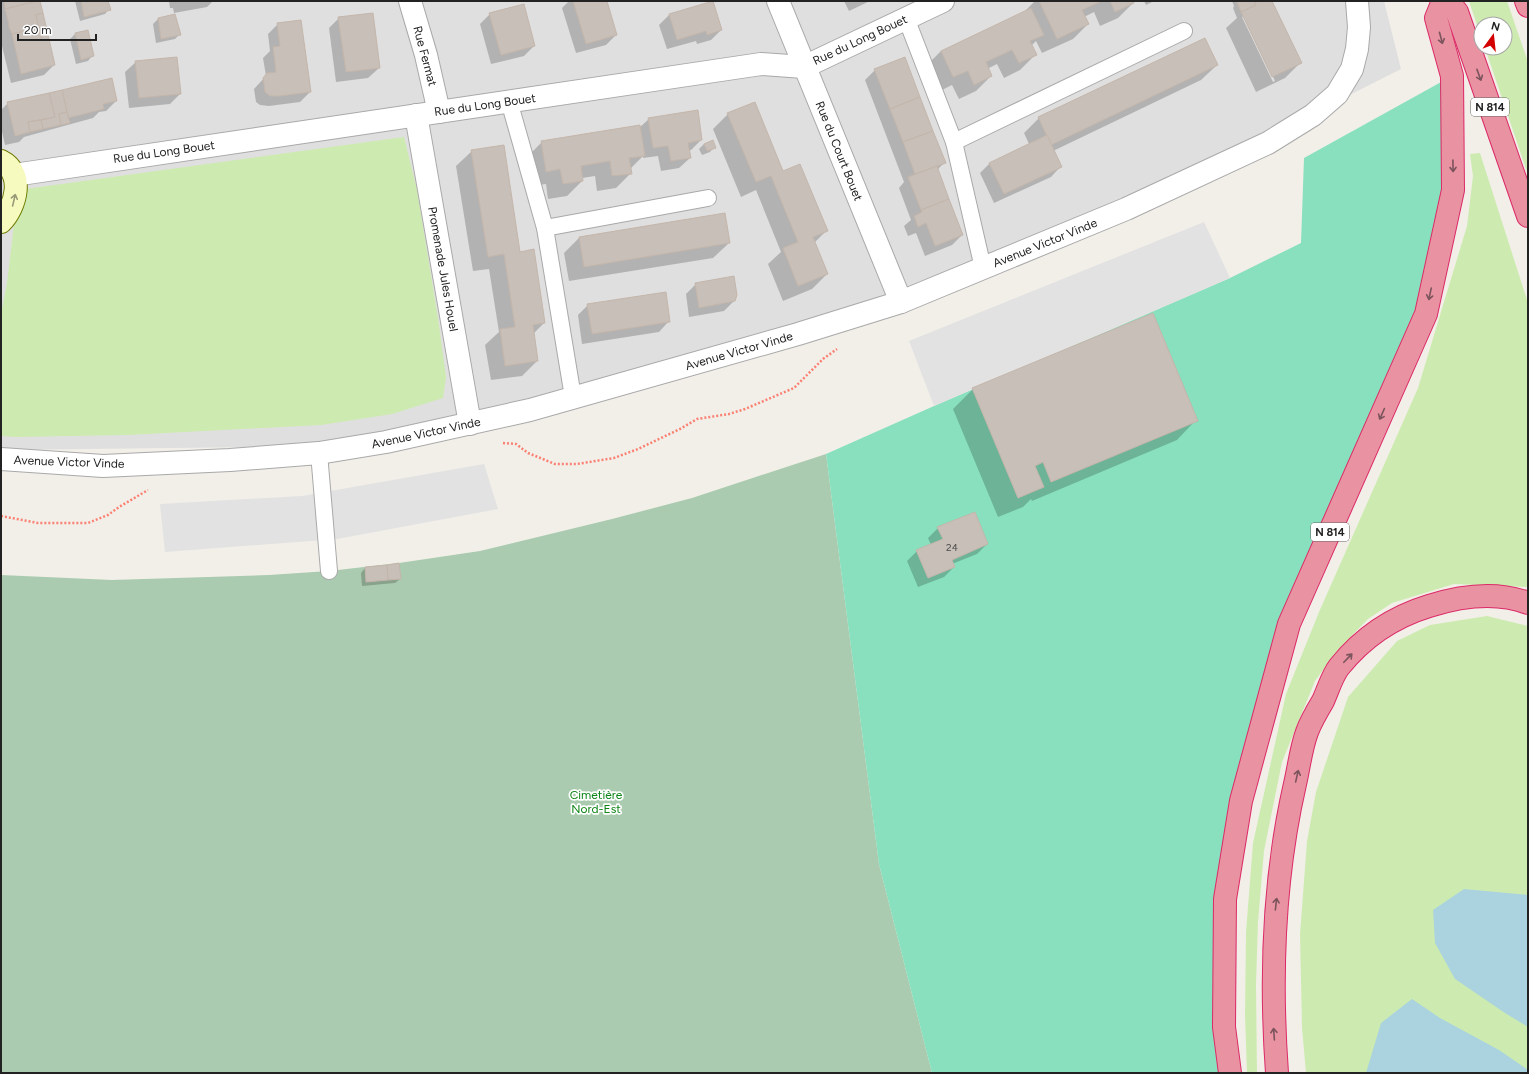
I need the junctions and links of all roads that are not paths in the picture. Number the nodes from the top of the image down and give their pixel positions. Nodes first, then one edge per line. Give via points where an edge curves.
1 (410, 1) edge
2 (778, 1) edge
3 (943, 1) edge
4 (1357, 1) edge
5 (1443, 1) edge
6 (1448, 1) edge
7 (1526, 1) edge
8 (1528, 6) edge
9 (906, 18) junction
10 (1184, 31) dead end
11 (804, 67) junction
12 (510, 101) junction
13 (439, 112) junction
14 (416, 115) junction
15 (954, 142) junction
16 (7, 168) edge
17 (708, 198) dead end
18 (1528, 216) edge
19 (1, 222) edge
20 (545, 228) junction
21 (983, 268) junction
22 (901, 302) junction
23 (573, 397) junction
24 (470, 424) junction
25 (319, 453) junction
26 (1, 459) edge
27 (328, 571) dead end
28 (1528, 603) edge
29 (1230, 1073) edge
30 (1277, 1073) edge

1 - 13 street, Rue Fermat
2 - 11 street, Rue du Court Bouet
3 - 9 street, Rue du Long Bouet
4 - 21 street, Avenue Victor Vinde via 1359,27 1352,69 1337,94 1313,115 1268,143 1176,186
5 -> 29 highway, N 814 via 1436,18 1452,76 1453,190 1426,314 1289,624 1241,801 1225,899 1224,1027
6 -> 18 highway, N 814 via 1457,12
7 - 8 highway
9 - 11 street, Rue du Long Bouet
9 - 15 lane
10 - 15 lane
11 - 12 street, Rue du Long Bouet via 761,64
11 - 22 street, Rue du Court Bouet
12 - 13 street, Rue du Long Bouet
12 - 20 lane
13 - 14 street, Rue du Long Bouet
14 - 16 street, Rue du Long Bouet
14 - 24 street, Promenade Jules Houel
15 - 21 lane
19 -> 16 street via 9,214 15,197 16,184
17 - 20 lane
20 - 23 lane
21 - 22 street, Avenue Victor Vinde
22 - 23 street, Avenue Victor Vinde via 798,334
23 - 24 street, Avenue Victor Vinde
24 - 25 street, Avenue Victor Vinde
25 - 26 street, Avenue Victor Vinde via 104,466
25 - 27 lane
30 -> 28 highway via 1273,1010 1276,911 1282,858 1290,807 1307,733 1339,668 1367,638 1389,622 1411,611 1471,596 1502,596

